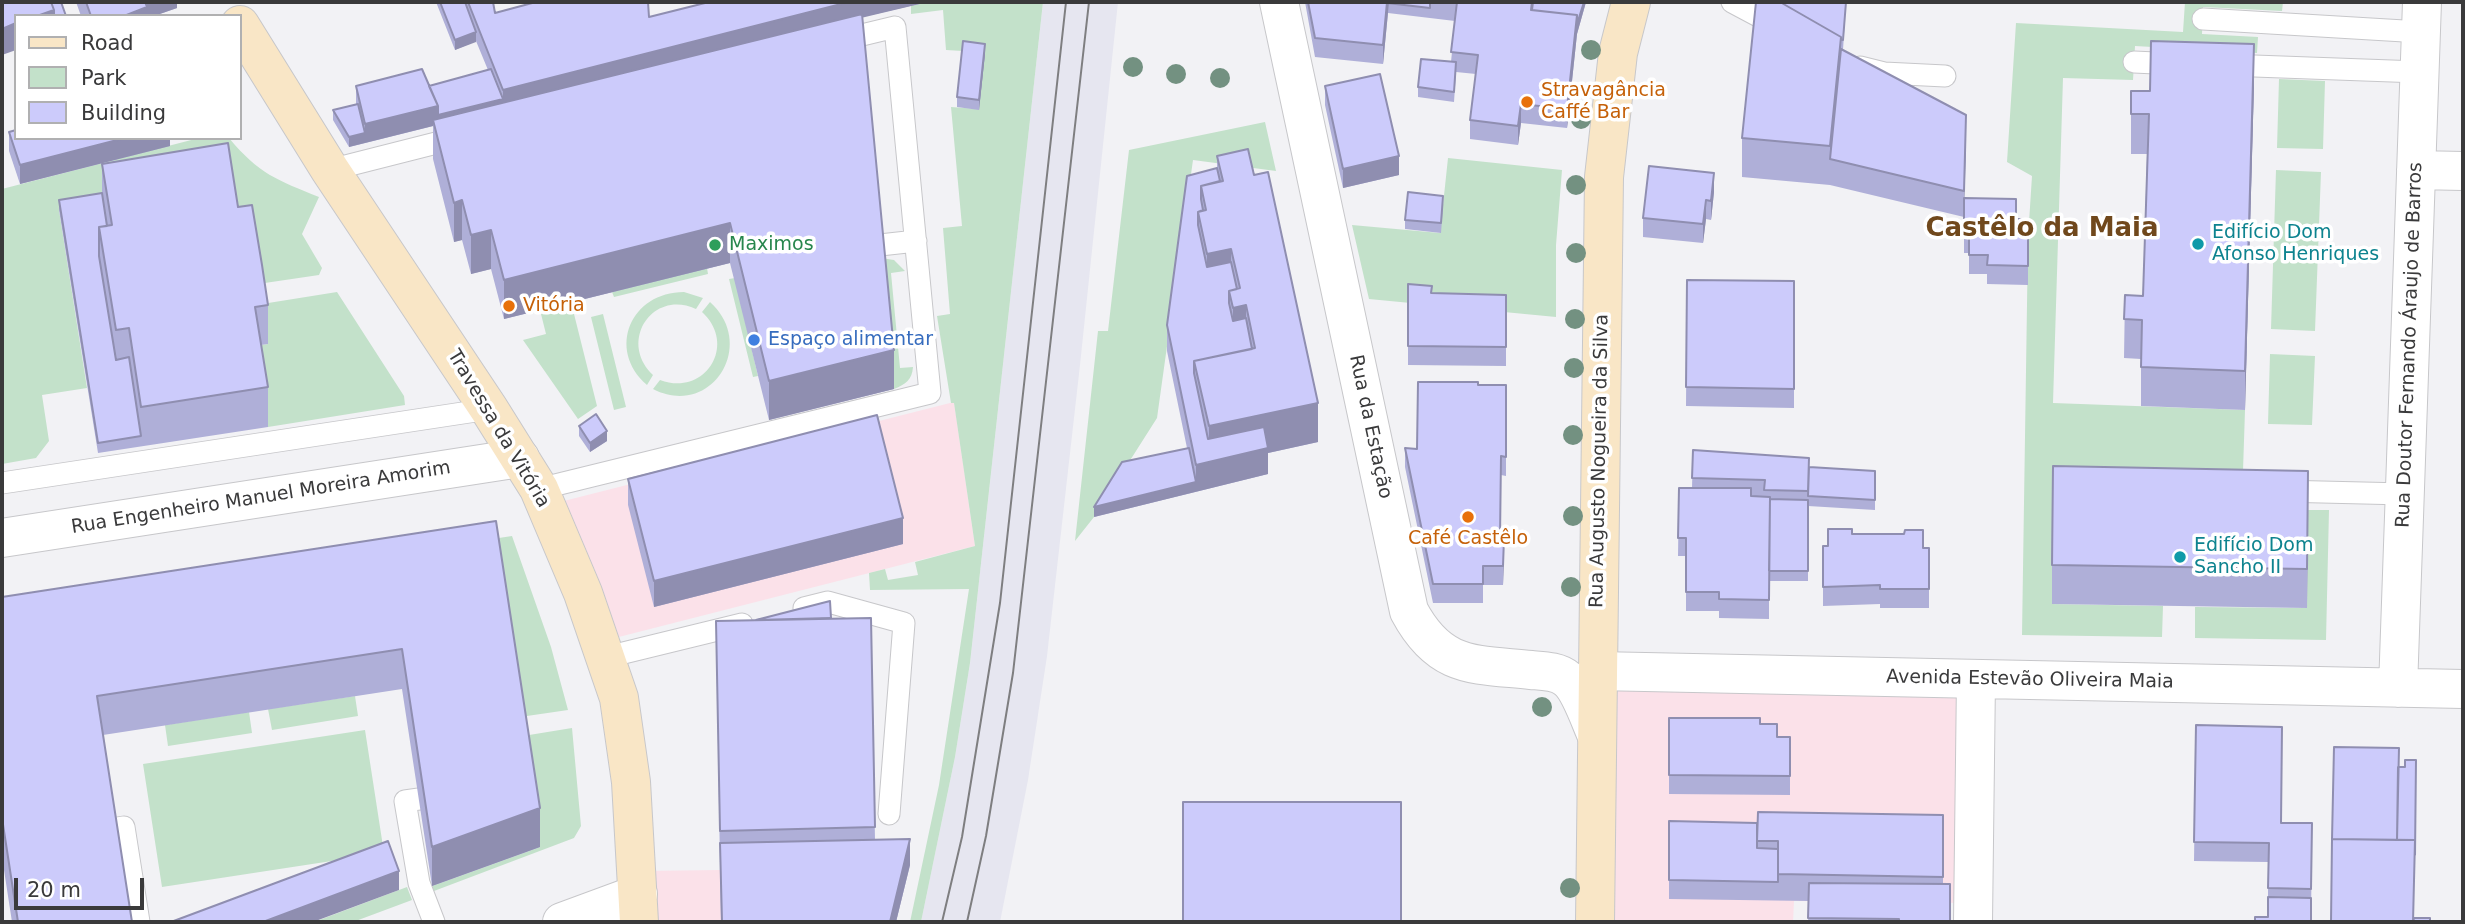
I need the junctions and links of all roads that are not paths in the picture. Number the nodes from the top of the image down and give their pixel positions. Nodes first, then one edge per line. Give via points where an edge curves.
1 (1279, 2) edge
2 (1631, 2) edge
3 (1732, 2) edge
4 (2421, 17) edge
5 (2203, 19) dead end
6 (242, 28) edge
7 (1794, 36) edge
8 (820, 46) edge
9 (2134, 62) dead end
10 (1842, 63) edge
11 (2419, 72) junction
12 (1945, 76) dead end
13 (482, 131) edge
14 (330, 170) junction
15 (2416, 170) junction
16 (2463, 171) edge
17 (916, 241) junction
18 (880, 245) edge
19 (489, 409) junction
20 (529, 474) junction
21 (2, 483) edge
22 (2260, 490) edge
23 (2405, 494) junction
24 (2, 538) edge
25 (789, 612) edge
26 (763, 618) edge
27 (607, 657) junction
28 (1597, 671) junction
29 (1976, 679) junction
30 (2398, 688) junction
31 (2463, 689) edge
32 (1597, 736) junction
33 (419, 799) edge
34 (889, 814) dead end
35 (111, 829) edge
36 (638, 908) edge
37 (139, 922) edge
38 (434, 922) edge
39 (562, 922) edge
40 (1595, 922) edge
41 (1973, 922) edge

1 - 32 street, Rua da Estação via 1409,611 1430,643 1463,662 1548,671 1567,678
2 - 28 street, Rua Augusto Nogueira da Silva via 1618,52 1604,177
3 - 7 lane
4 - 5 lane
4 - 11 street, Rua Doutor Fernando Áraujo de Barros
6 - 14 street, Travessa da Vitória
8 - 17 lane via 895,27
9 - 11 lane
10 - 12 lane via 1884,74
11 - 15 street, Rua Doutor Fernando Áraujo de Barros
13 - 14 lane
14 - 19 street, Travessa da Vitória
15 - 16 street
15 - 23 street, Rua Doutor Fernando Áraujo de Barros
17 - 18 lane
17 - 20 lane via 930,393
19 - 20 street, Travessa da Vitória
19 - 21 lane
20 - 24 street, Rua Engenheiro Manuel Moreira Amorim
20 - 27 street, Travessa da Vitória
22 - 23 lane
23 - 30 street, Rua Doutor Fernando Áraujo de Barros
25 - 34 lane via 828,602 904,623
26 - 27 lane
27 - 36 street, Travessa da Vitória via 619,698 629,770
28 - 29 street, Avenida Estevão Oliveira Maia
28 - 32 street, Rua Augusto Nogueira da Silva
29 - 30 street, Avenida Estevão Oliveira Maia
29 - 41 street
30 - 31 street, Avenida Estevão Oliveira Maia
32 - 40 street, Rua Augusto Nogueira da Silva
33 - 38 lane via 405,801 419,883
35 - 37 lane via 124,827
36 - 39 street

